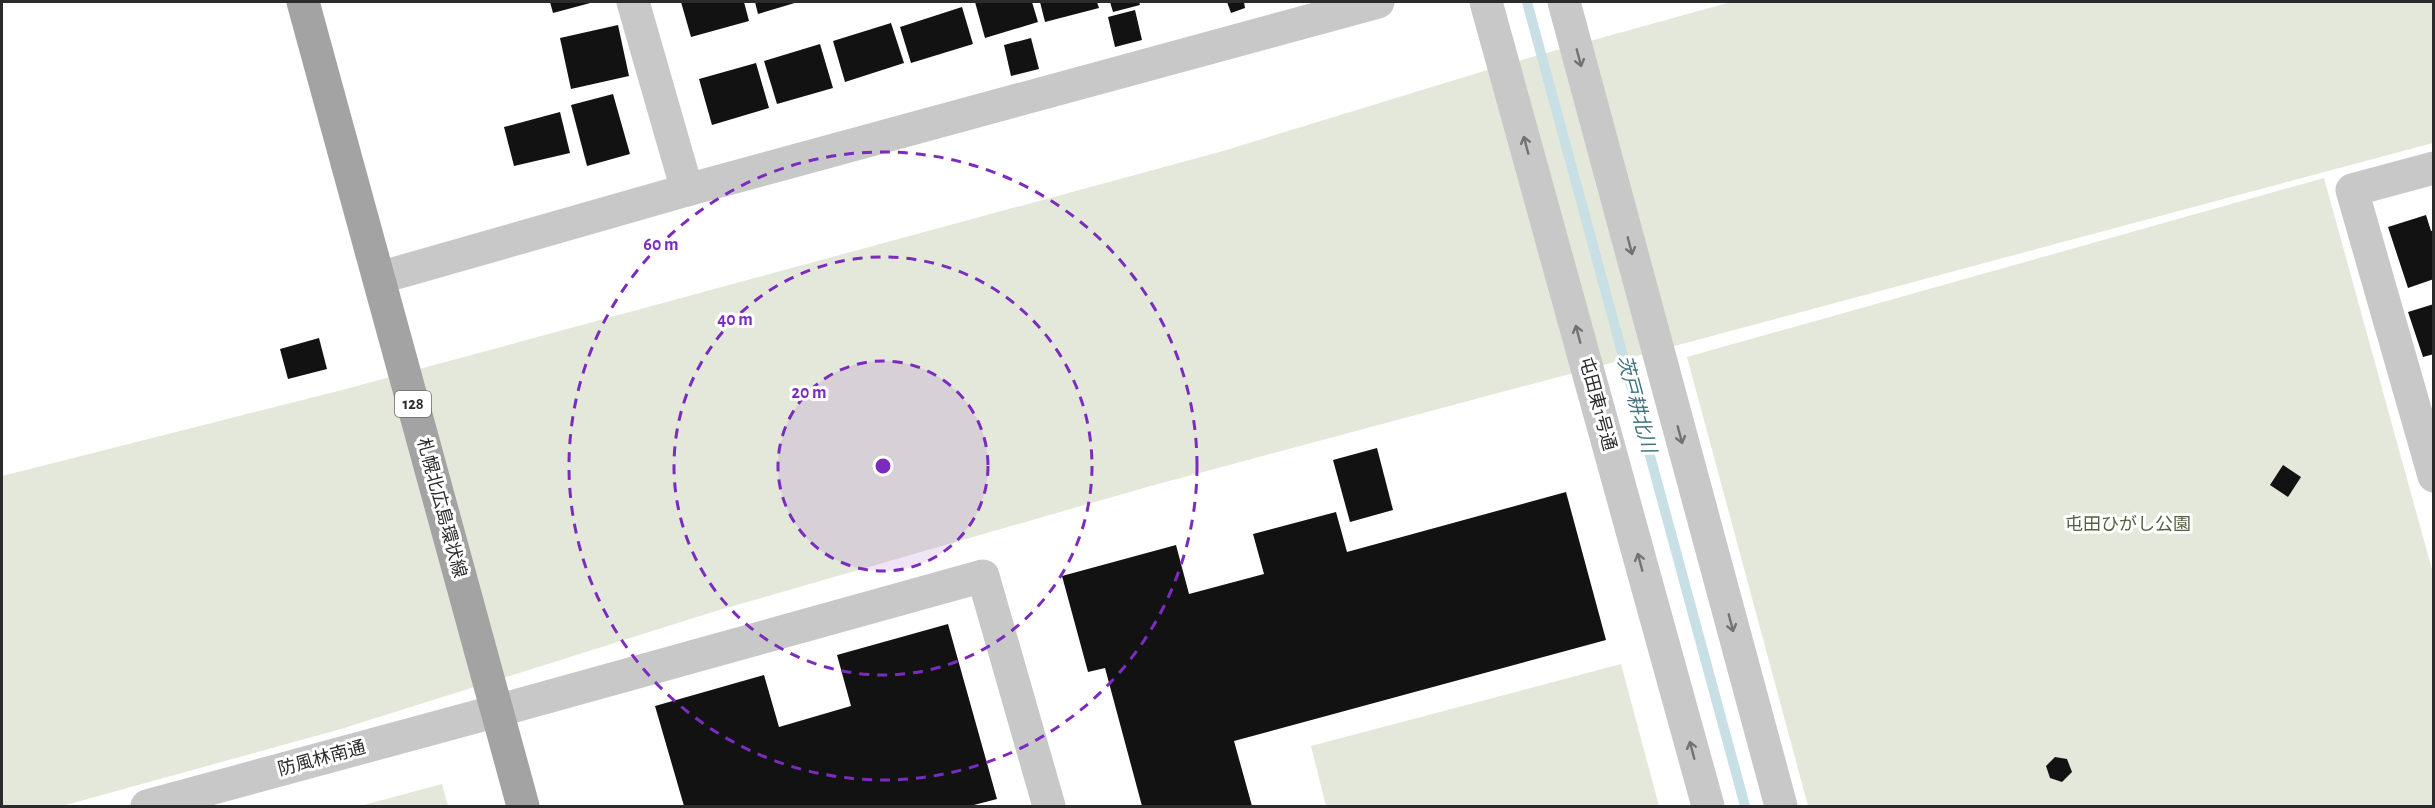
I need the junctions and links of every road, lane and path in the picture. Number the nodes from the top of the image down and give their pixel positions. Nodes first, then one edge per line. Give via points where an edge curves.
1 (303, 2) edge
2 (633, 2) edge
3 (1378, 2) edge
4 (1486, 2) edge
5 (1564, 2) edge
6 (2433, 168) edge
7 (687, 190) junction
8 (379, 278) junction
9 (2433, 476) edge
10 (497, 711) junction
11 (147, 807) edge
12 (523, 807) edge
13 (1049, 807) edge
14 (1708, 807) edge
15 (1781, 807) edge

1 - 8 main road, 札幌北広島環状線 / 128
2 - 7 street
3 - 7 street
14 -> 4 street, 屯田東1号通
5 -> 15 street
6 - 9 street via 2352,190
7 - 8 street
8 - 10 main road, 札幌北広島環状線 / 128
10 - 11 street, 防風林南通
10 - 12 main road, 札幌北広島環状線 / 128
10 - 13 street, 防風林南通 via 983,576

